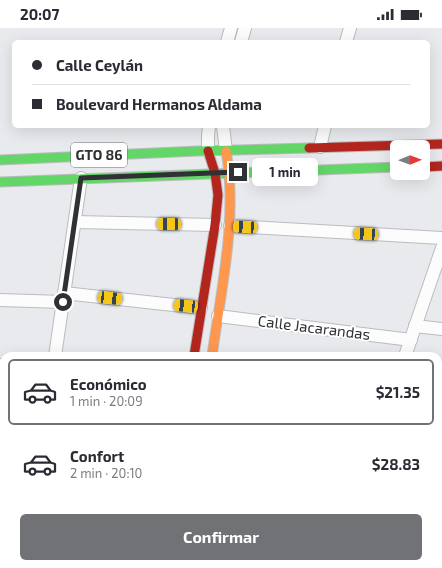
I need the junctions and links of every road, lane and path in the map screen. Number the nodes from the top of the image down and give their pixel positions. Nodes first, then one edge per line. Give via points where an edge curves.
1 (231, 28) edge
2 (245, 28) edge
3 (350, 28) edge
4 (228, 40) edge
5 (242, 40) edge
6 (347, 40) edge
7 (209, 128) edge
8 (223, 128) edge
9 (325, 128) edge
10 (442, 144) edge
11 (320, 147) junction
12 (208, 151) junction
13 (226, 151) junction
14 (0, 160) edge
15 (442, 166) edge
16 (430, 167) edge
17 (390, 168) edge
18 (215, 173) junction
19 (230, 173) junction
20 (81, 178) junction
21 (0, 182) edge
22 (75, 222) junction
23 (215, 225) junction
24 (230, 226) junction
25 (442, 238) edge
26 (441, 252) edge
27 (63, 297) junction
28 (0, 300) edge
29 (201, 308) junction
30 (218, 316) junction
31 (415, 326) junction
32 (442, 329) edge
33 (410, 340) junction
34 (56, 352) edge
35 (195, 352) edge
36 (213, 352) edge
37 (406, 352) edge

1 - 4 street
2 - 5 street
3 - 6 street
7 - 12 street
8 - 13 street
9 - 11 street
10 - 11 main road, GTO 86
11 - 13 main road, GTO 86
12 - 13 main road, GTO 86
12 - 14 main road, GTO 86
12 - 18 main road
13 - 19 main road
15 - 16 main road
17 - 19 main road, GTO 86
18 - 19 main road, GTO 86
18 - 20 main road, GTO 86
18 - 23 main road via 218,195
19 - 24 main road
20 - 21 main road, GTO 86
20 - 22 street
22 - 23 street
22 - 27 street
23 - 29 main road
24 - 25 street
24 - 30 main road
26 - 31 street
27 - 28 street
27 - 29 street
27 - 34 street
29 - 35 main road
30 - 33 street, Calle Jacarandas
30 - 36 main road
31 - 32 street
31 - 33 street
33 - 37 street

